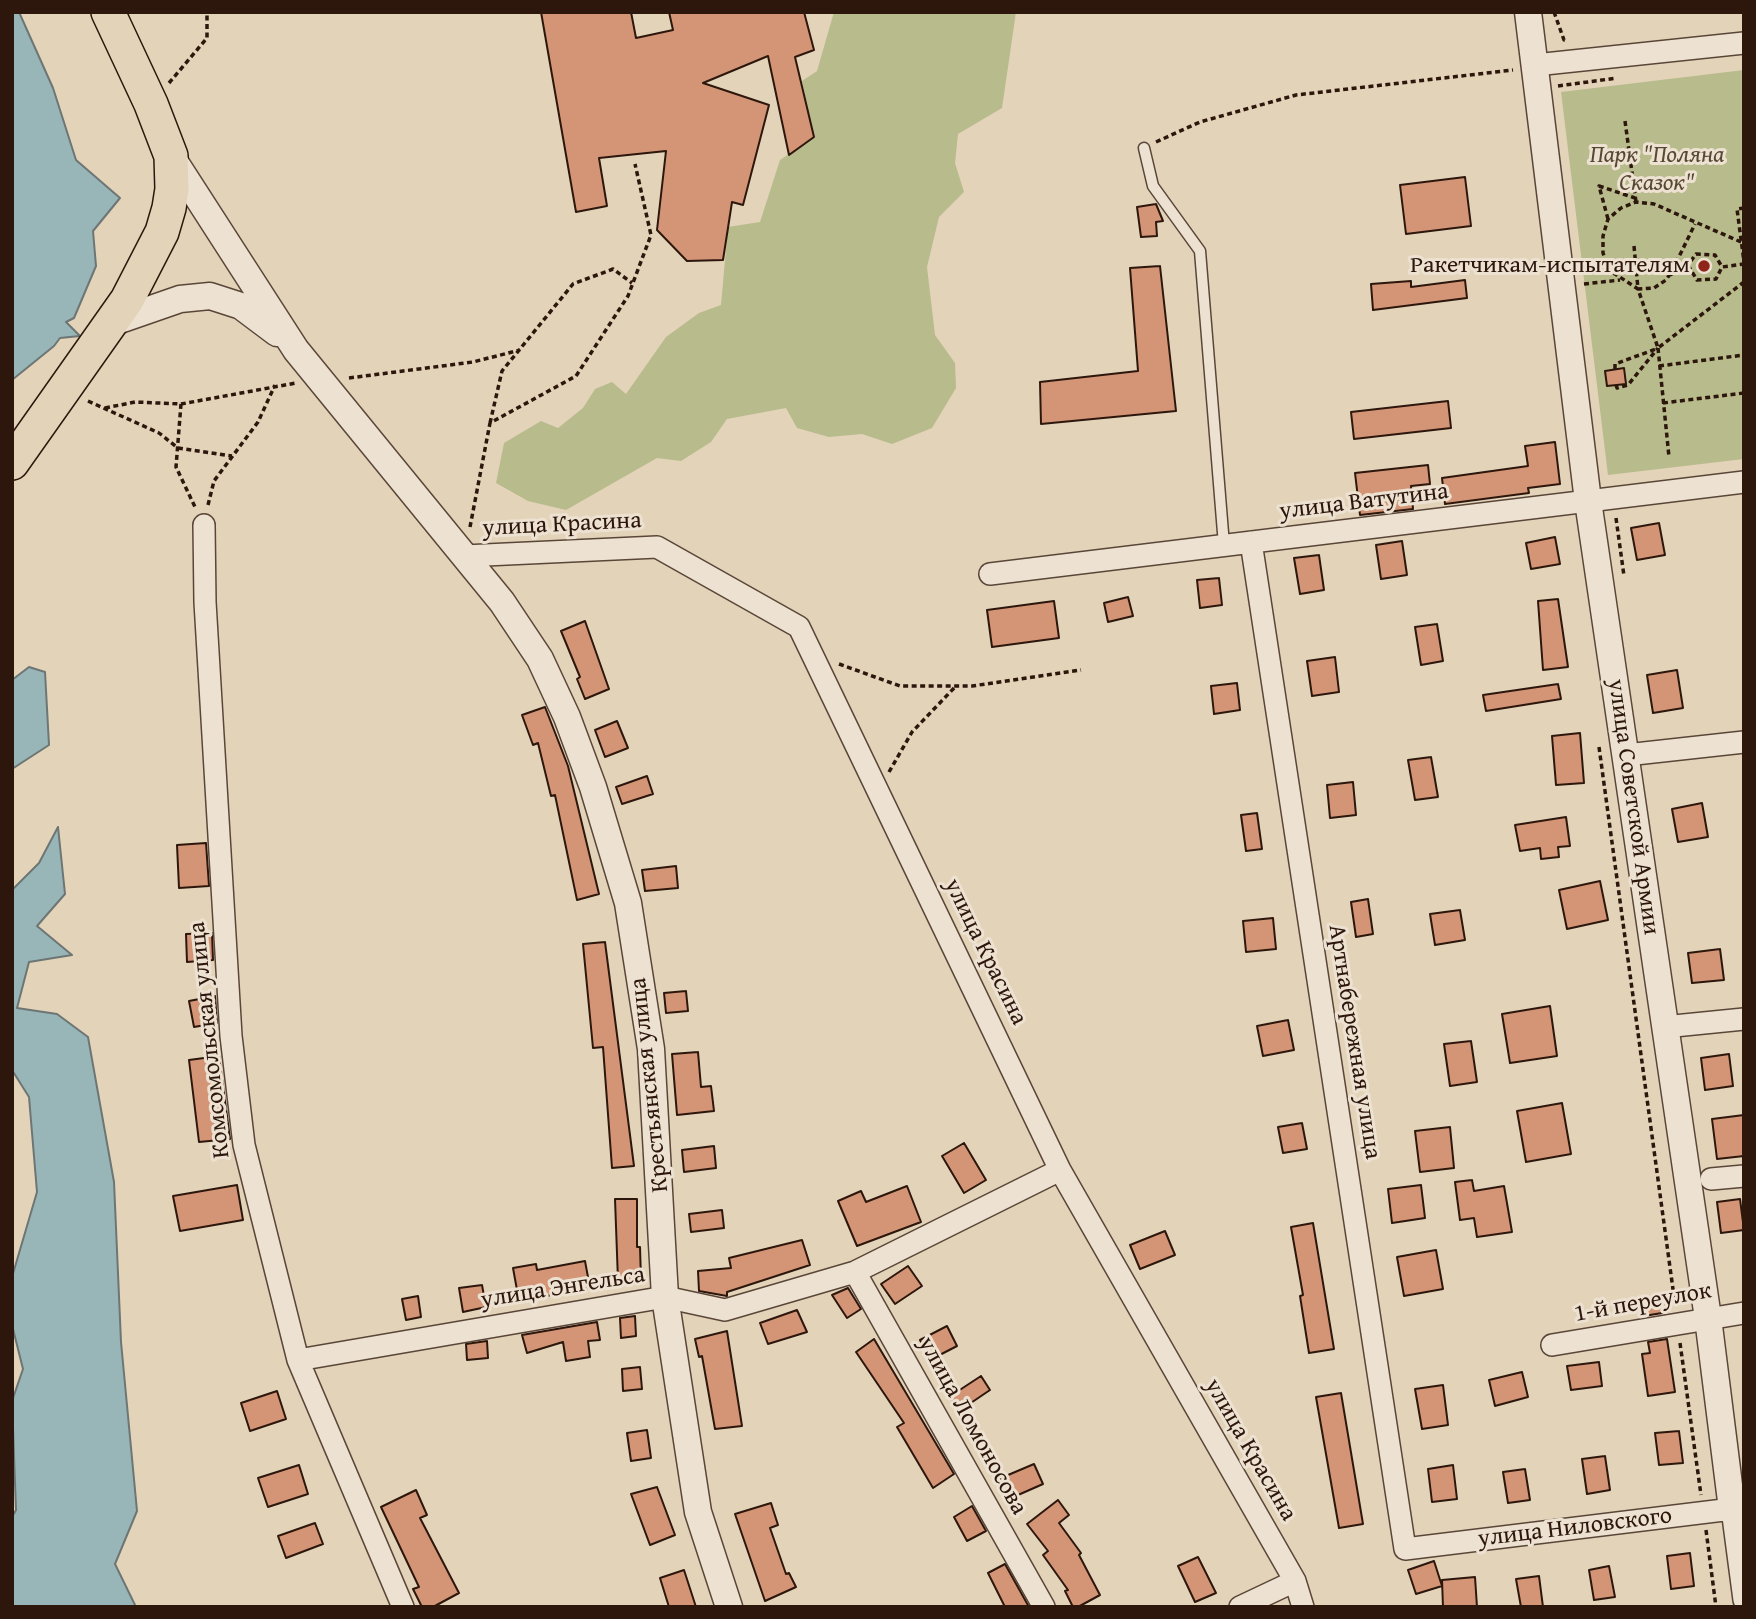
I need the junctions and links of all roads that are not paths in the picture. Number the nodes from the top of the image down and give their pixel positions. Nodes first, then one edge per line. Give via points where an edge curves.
1 (108, 12) edge
2 (1528, 12) edge
3 (1744, 43) edge
4 (1524, 67) junction
5 (1144, 148) road end
6 (171, 156) junction
7 (108, 324) junction
8 (296, 350) junction
9 (12, 463) edge
10 (1744, 482) edge
11 (1588, 501) junction
12 (204, 525) road end
13 (1251, 542) junction
14 (1224, 545) junction
15 (464, 556) junction
16 (990, 574) dead end
17 (1744, 741) edge
18 (1626, 755) junction
19 (1744, 1019) edge
20 (1664, 1027) junction
21 (1060, 1170) junction
22 (1744, 1176) edge
23 (1712, 1179) dead end
24 (855, 1272) junction
25 (665, 1297) junction
26 (1744, 1314) edge
27 (1708, 1318) junction
28 (1552, 1345) dead end
29 (298, 1360) junction
30 (1738, 1508) edge
31 (1405, 1549) joint
32 (1295, 1581) junction
33 (1744, 1600) edge
34 (403, 1607) edge
35 (729, 1607) edge
36 (1044, 1607) edge
37 (1240, 1607) edge
38 (1303, 1607) edge

1 - 6 main road
2 - 4 street, улица Советской Армии
3 - 4 street
4 - 11 street, улица Советской Армии
5 - 14 lane via 1153,186 1200,251
6 - 7 main road via 172,188 162,232 127,299
6 - 8 street
7 - 8 street via 180,299 210,296 240,306
7 - 9 main road
8 - 15 street, Крестьянская улица
10 - 11 street, улица Ватутина
11 - 13 street, улица Ватутина
11 - 18 street, улица Советской Армии
12 - 29 street, Комсомольская улица via 233,1050 244,1144
13 - 14 street, улица Ватутина
13 - 31 street, Артнабережная улица
14 - 16 street, улица Ватутина
15 - 21 street, улица Красина via 657,547 799,627
15 - 25 street, Крестьянская улица via 502,602 545,670 567,716 628,903 652,1049
17 - 18 street
18 - 20 street, улица Советской Армии
19 - 20 street
20 - 27 street, улица Советской Армии
21 - 24 street, улица Энгельса
21 - 32 street, улица Красина
22 - 23 street
24 - 25 street, улица Энгельса via 724,1310
24 - 36 street, улица Ломоносова
25 - 29 street, улица Энгельса
25 - 35 street, Крестьянская улица via 698,1512
26 - 27 street, 1-й переулок
27 - 28 street, 1-й переулок
27 - 30 street, улица Советской Армии
29 - 34 street, Комсомольская улица
30 - 31 street, улица Ниловского
30 - 33 street, улица Советской Армии
32 - 37 street
32 - 38 street, улица Красина

